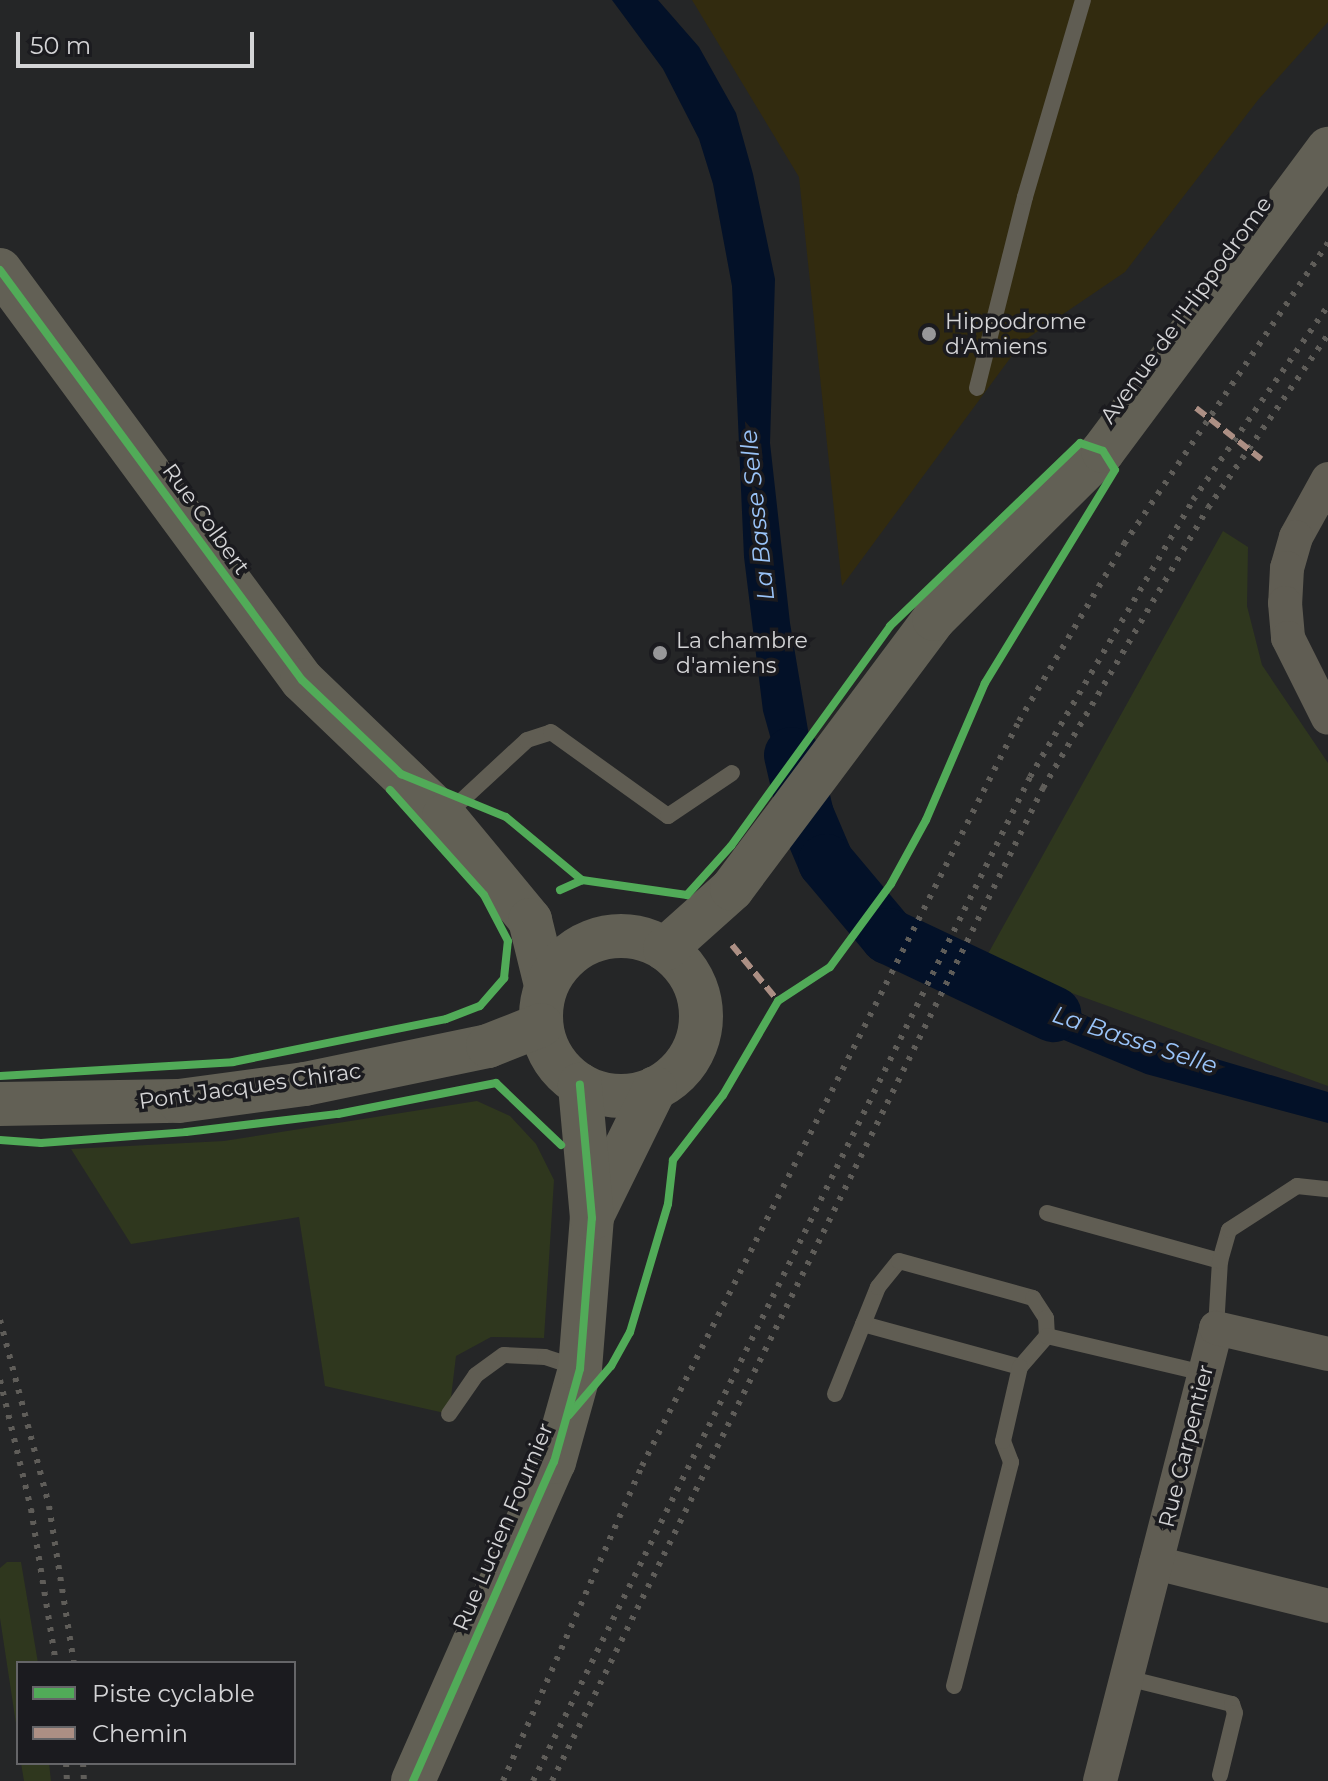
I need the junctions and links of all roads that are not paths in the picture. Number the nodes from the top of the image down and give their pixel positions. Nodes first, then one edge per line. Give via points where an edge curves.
1 (1083, 0) edge
2 (1328, 149) edge
3 (0, 270) edge
4 (977, 388) dead end
5 (1328, 479) edge
6 (1328, 718) edge
7 (732, 773) dead end
8 (444, 816) junction
9 (530, 920) junction
10 (600, 938) junction
11 (665, 949) junction
12 (543, 1005) junction
13 (580, 1085) junction
14 (655, 1088) junction
15 (0, 1104) edge
16 (1328, 1189) edge
17 (1047, 1213) dead end
18 (592, 1218) junction
19 (1220, 1261) junction
20 (863, 1324) junction
21 (1216, 1328) junction
22 (1047, 1336) junction
23 (1328, 1354) edge
24 (1020, 1367) junction
25 (580, 1369) junction
26 (1204, 1373) junction
27 (835, 1394) dead end
28 (449, 1414) dead end
29 (1156, 1563) junction
30 (1328, 1606) edge
31 (1127, 1678) junction
32 (954, 1686) dead end
33 (1220, 1775) dead end
34 (413, 1781) edge
35 (1100, 1781) edge

1 - 4 lane via 1025,197
2 - 11 main road, Avenue de l'Hippodrome via 1103,451 944,607 768,844 706,918
3 - 8 main road, Rue Colbert via 302,680
5 - 6 street via 1296,537 1285,603 1288,638
7 - 8 lane via 668,816 551,732 527,740
8 - 9 main road, Rue Colbert
9 - 10 main road
9 - 12 main road, Rue Colbert
10 - 11 main road via 620,935
10 - 12 main road via 577,948
11 - 14 main road via 687,970 700,1013 692,1056 677,1076
12 - 13 main road via 549,1052
12 - 15 main road, Pont Jacques Chirac via 488,1046 305,1084 179,1101
13 - 14 main road via 630,1096
13 - 18 main road, Rue Lucien Fournier
14 - 18 main road, Rue Lucien Fournier
16 - 19 lane via 1297,1186 1266,1202 1229,1230
17 - 19 lane
18 - 25 main road, Rue Lucien Fournier
19 - 21 lane
20 - 22 lane via 878,1287 899,1261 912,1261 1033,1298 1046,1318
20 - 24 lane
20 - 27 lane
21 - 23 street
21 - 26 street, Rue Carpentier
22 - 24 lane
22 - 26 lane
24 - 32 lane via 1003,1441 1011,1462
25 - 28 lane via 545,1357 504,1355 476,1375
25 - 34 main road, Rue Lucien Fournier via 554,1462
26 - 29 street, Rue Carpentier
29 - 30 street
29 - 31 street, Rue Carpentier
31 - 33 lane via 1232,1704 1235,1713
31 - 35 street, Rue Carpentier

